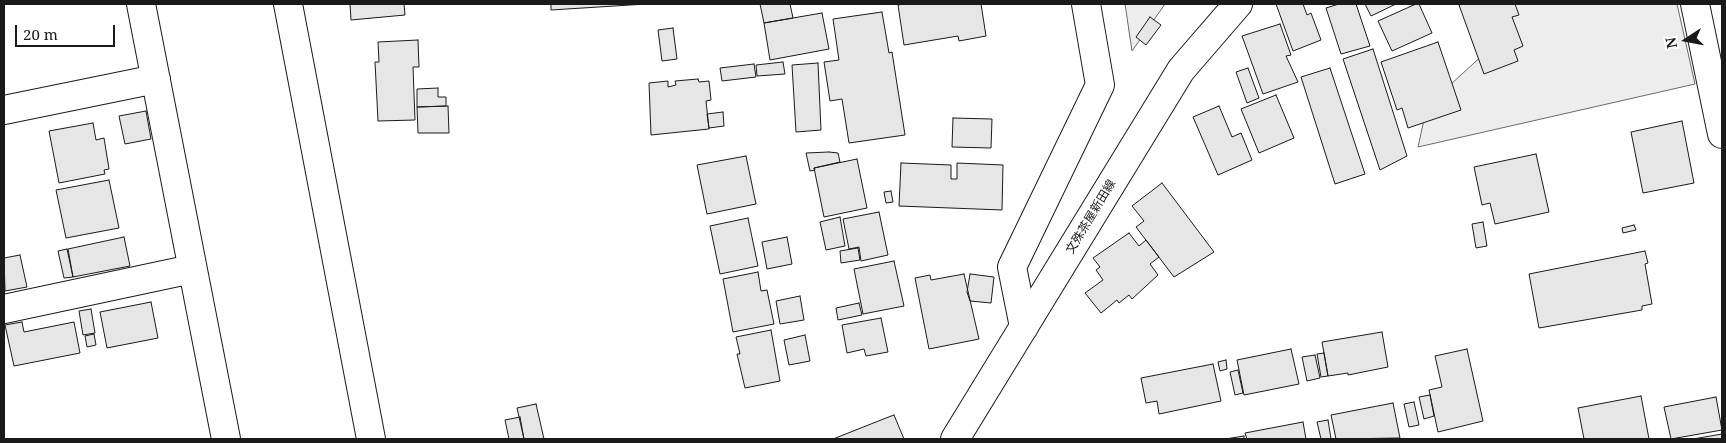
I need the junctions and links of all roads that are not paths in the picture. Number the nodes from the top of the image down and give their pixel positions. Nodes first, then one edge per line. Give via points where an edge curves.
1 (141, 4) edge
2 (288, 4) edge
3 (1086, 4) edge
4 (1238, 4) edge
5 (1695, 4) edge
6 (156, 79) junction
7 (4, 110) edge
8 (1722, 134) edge
9 (192, 269) junction
10 (4, 309) edge
11 (1024, 327) junction
12 (226, 439) edge
13 (371, 439) edge
14 (955, 439) edge

1 - 6 street
2 - 13 street
3 - 11 street via 1100,85 1012,267
4 - 11 street, 文殊茶屋新田線 via 1181,70
5 - 8 street
6 - 7 street
6 - 9 street
9 - 10 street
9 - 12 street
11 - 14 street, 文殊茶屋新田線

